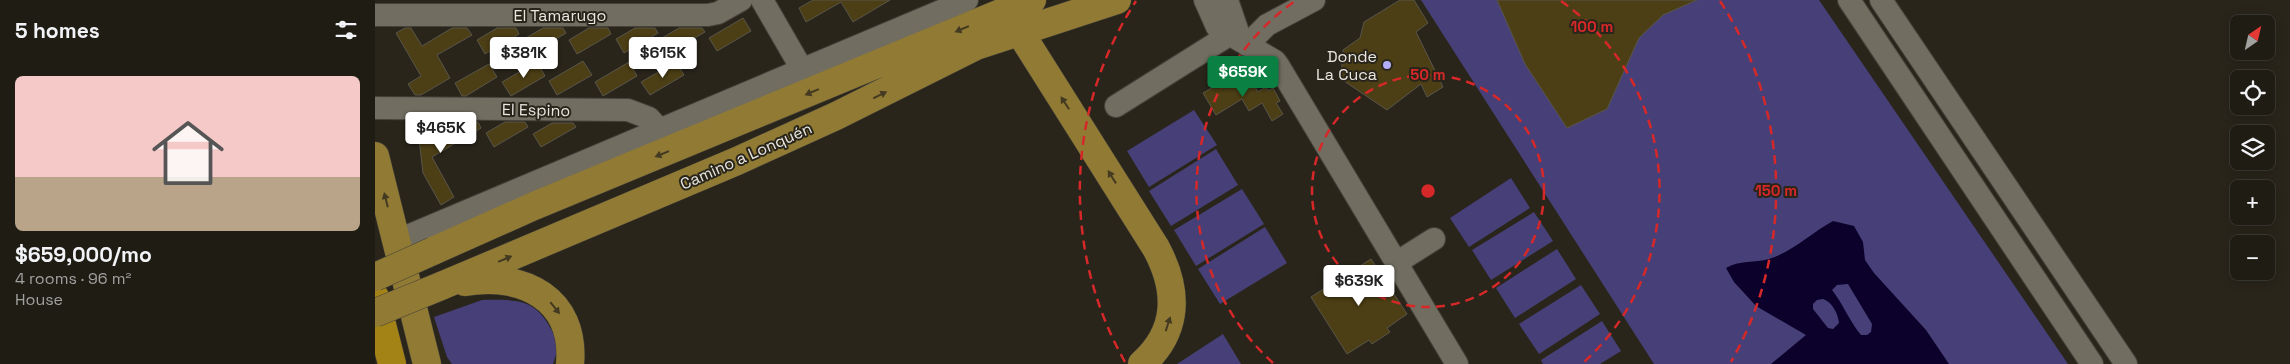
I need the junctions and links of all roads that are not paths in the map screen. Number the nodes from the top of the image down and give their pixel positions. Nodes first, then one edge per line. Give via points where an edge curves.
1 (741, 0) edge
2 (762, 0) edge
3 (967, 0) edge
4 (1032, 0) edge
5 (1117, 0) edge
6 (1205, 0) edge
7 (1227, 0) edge
8 (1314, 0) edge
9 (1849, 0) edge
10 (1881, 0) edge
11 (375, 14) edge
12 (1013, 21) junction
13 (1239, 40) junction
14 (803, 71) junction
15 (1116, 106) dead end
16 (375, 108) edge
17 (660, 130) junction
18 (375, 147) edge
19 (375, 157) edge
20 (1434, 239) dead end
21 (396, 241) junction
22 (1396, 262) junction
23 (375, 277) edge
24 (443, 285) junction
25 (375, 297) edge
26 (375, 313) edge
27 (392, 364) edge
28 (427, 364) edge
29 (570, 364) edge
30 (1142, 364) edge
31 (1457, 364) edge
32 (2092, 364) edge
33 (2126, 364) edge

1 - 11 street, El Tamarugo via 708,15
2 - 14 street
3 - 14 street
4 - 12 main road, Camino a Lonquén
5 - 12 main road, Camino a Lonquén
6 - 13 street via 1217,27
7 - 13 street
8 - 13 street
9 - 32 street
10 - 33 street
12 -> 23 main road, Camino a Lonquén, bridge via 534,206
24 -> 12 main road, Camino a Lonquén via 836,116 976,46
30 -> 12 main road via 1162,339 1170,318 1173,296 1168,272 1149,236
13 - 15 street
13 - 22 street via 1278,65
14 - 17 street
16 - 17 street, El Espino via 628,110 649,118
17 - 21 street
18 - 19 main road
21 -> 19 main road
20 - 22 street
21 - 28 main road
22 - 31 street
24 - 26 main road, Camino a Lonquén, bridge
24 -> 29 main road via 475,280 503,281 523,285 542,294 565,323 571,349
25 - 27 highway

